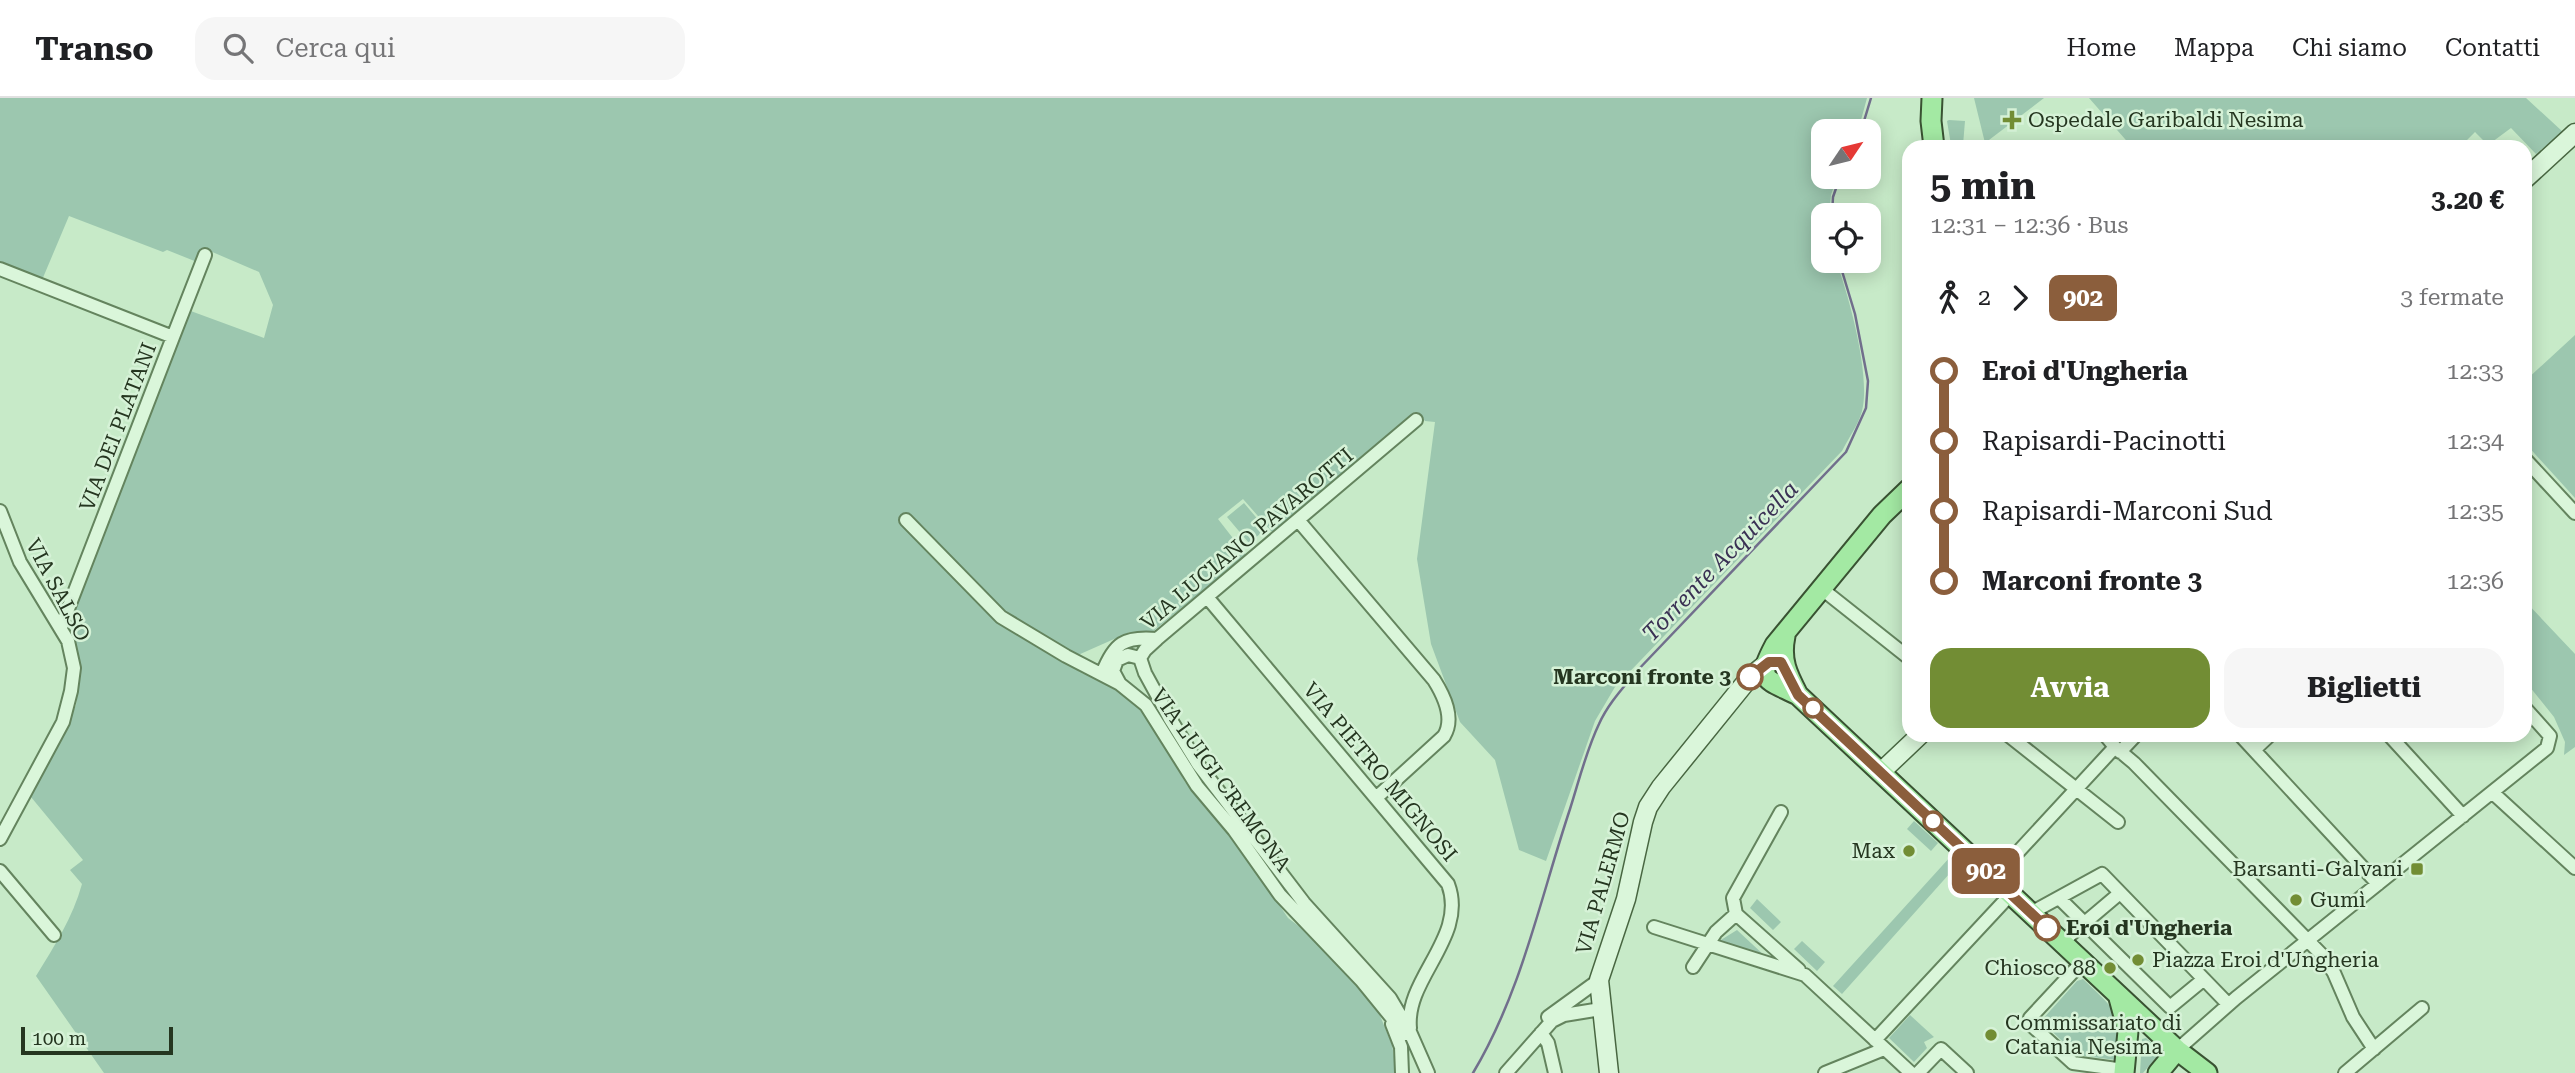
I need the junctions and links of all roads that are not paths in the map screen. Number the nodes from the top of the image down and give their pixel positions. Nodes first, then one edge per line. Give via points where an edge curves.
1 (1932, 98) edge
2 (2575, 133) edge
3 (1933, 140) edge
4 (2532, 173) edge
5 (205, 255) dead end
6 (0, 269) edge
7 (173, 337) junction
8 (1416, 420) dead end
9 (2532, 467) edge
10 (1902, 496) edge
11 (0, 511) edge
12 (2575, 513) edge
13 (906, 520) dead end
14 (1298, 520) junction
15 (1822, 589) junction
16 (1207, 597) junction
17 (61, 627) junction
18 (1157, 639) junction
19 (1902, 652) edge
20 (1140, 658) junction
21 (1774, 670) junction
22 (1102, 674) junction
23 (1120, 684) junction
24 (2532, 716) edge
25 (1913, 742) edge
26 (2017, 742) edge
27 (2112, 742) edge
28 (2127, 742) edge
29 (2247, 742) edge
30 (2263, 742) edge
31 (2395, 742) edge
32 (2118, 749) junction
33 (2254, 750) junction
34 (1881, 772) junction
35 (2076, 788) junction
36 (2493, 793) junction
37 (1376, 798) junction
38 (1781, 812) dead end
39 (2463, 816) junction
40 (2118, 822) dead end
41 (0, 839) edge
42 (2575, 868) edge
43 (0, 871) edge
44 (1994, 878) junction
45 (2378, 884) junction
46 (2120, 893) junction
47 (2011, 894) junction
48 (2059, 898) junction
49 (2031, 913) junction
50 (1736, 914) junction
51 (2085, 923) junction
52 (1654, 927) dead end
53 (54, 935) dead end
54 (2308, 940) junction
55 (1708, 944) junction
56 (2073, 951) junction
57 (1693, 967) dead end
58 (1805, 975) junction
59 (2204, 979) junction
60 (1599, 980) junction
61 (2118, 994) junction
62 (2232, 1001) junction
63 (2421, 1008) dead end
64 (1601, 1009) junction
65 (1386, 1011) junction
66 (1405, 1016) junction
67 (2153, 1027) junction
68 (1541, 1033) junction
69 (1414, 1042) junction
70 (1880, 1044) junction
71 (2374, 1049) junction
72 (2177, 1050) junction
73 (1403, 1059) junction
74 (2088, 1069) edge
75 (2119, 1069) edge
76 (1905, 1071) edge
77 (1402, 1073) edge
78 (1428, 1073) edge
79 (1506, 1073) edge
80 (1556, 1073) edge
81 (1609, 1073) edge
82 (1825, 1073) edge
83 (1918, 1073) edge
84 (1967, 1073) edge
85 (2158, 1073) edge
86 (2207, 1073) edge
87 (2345, 1073) edge

1 - 3 main road
2 - 4 main road
5 - 7 street
6 - 7 street, VIA DEI PLATANI
7 - 17 street, VIA DEI PLATANI
8 - 14 street, VIA LUCIANO PAVAROTTI
9 - 12 street
10 - 15 main road
11 - 17 street, VIA SALSO via 20,562
13 - 22 street, VIA LUIGI CREMONA via 1001,617
14 - 16 street, VIA LUCIANO PAVAROTTI
14 - 37 street via 1434,680 1447,708 1444,736
15 - 19 street
15 - 21 main road via 1776,645
16 - 18 street, VIA LUCIANO PAVAROTTI
16 - 37 street, VIA PIETRO MIGNOSI
17 - 41 street, VIA SALSO via 74,667 67,709
18 - 20 street, VIA LUCIANO PAVAROTTI
18 - 22 street via 1137,638 1119,645
20 - 23 street via 1128,655 1117,660 1113,671
20 - 66 street, VIA LUCIANO PAVAROTTI via 1198,764 1296,894
21 - 34 main road
21 - 60 main road, VIA PALERMO via 1750,677 1648,807 1626,899
22 - 23 street, VIA LUIGI CREMONA
23 - 65 street, VIA LUIGI CREMONA via 1152,713 1197,786 1280,895
24 - 36 street via 2550,736 2547,748
25 - 34 main road
26 - 35 street
27 - 32 street
28 - 32 street
29 - 33 street
30 - 33 street
31 - 39 street
32 - 35 street
32 - 54 street
33 - 45 street
34 - 44 main road
35 - 40 street
35 - 44 street
36 - 39 street
36 - 42 street
37 - 66 street, VIA PIETRO MIGNOSI via 1444,877 1453,899 1450,923
38 - 50 street via 1734,892
39 - 45 street
43 - 53 street
44 - 47 main road
45 - 54 street
46 - 48 street via 2102,874
46 - 51 street
46 - 59 street
47 - 49 main road
47 - 70 street
48 - 49 street
48 - 51 street
49 - 56 main road
50 - 55 street
50 - 58 street
51 - 56 street
51 - 59 street via 2170,1007
52 - 55 street
54 - 62 street
54 - 71 street via 2334,973 2353,1017
55 - 57 street
55 - 58 street
56 - 61 main road
56 - 74 street via 2029,1023 2073,1063
58 - 70 street
59 - 62 street
60 - 64 main road, VIA PALERMO
60 - 68 street via 1548,1017
61 - 67 main road
61 - 75 main road via 2127,1021
62 - 72 street
63 - 71 street
64 - 68 street via 1556,1018
64 - 81 main road, VIA PALERMO
65 - 69 street, VIA LUIGI CREMONA
65 - 73 street, VIA LUIGI CREMONA
66 - 69 street
67 - 72 main road
67 - 75 main road via 2139,1032
68 - 79 street
68 - 80 street
69 - 73 street
69 - 78 street
70 - 76 street
70 - 82 street
71 - 87 street
72 - 85 main road
72 - 86 main road
73 - 77 street, VIA LUIGI CREMONA
74 - 75 street
83 - 84 street via 1941,1049

